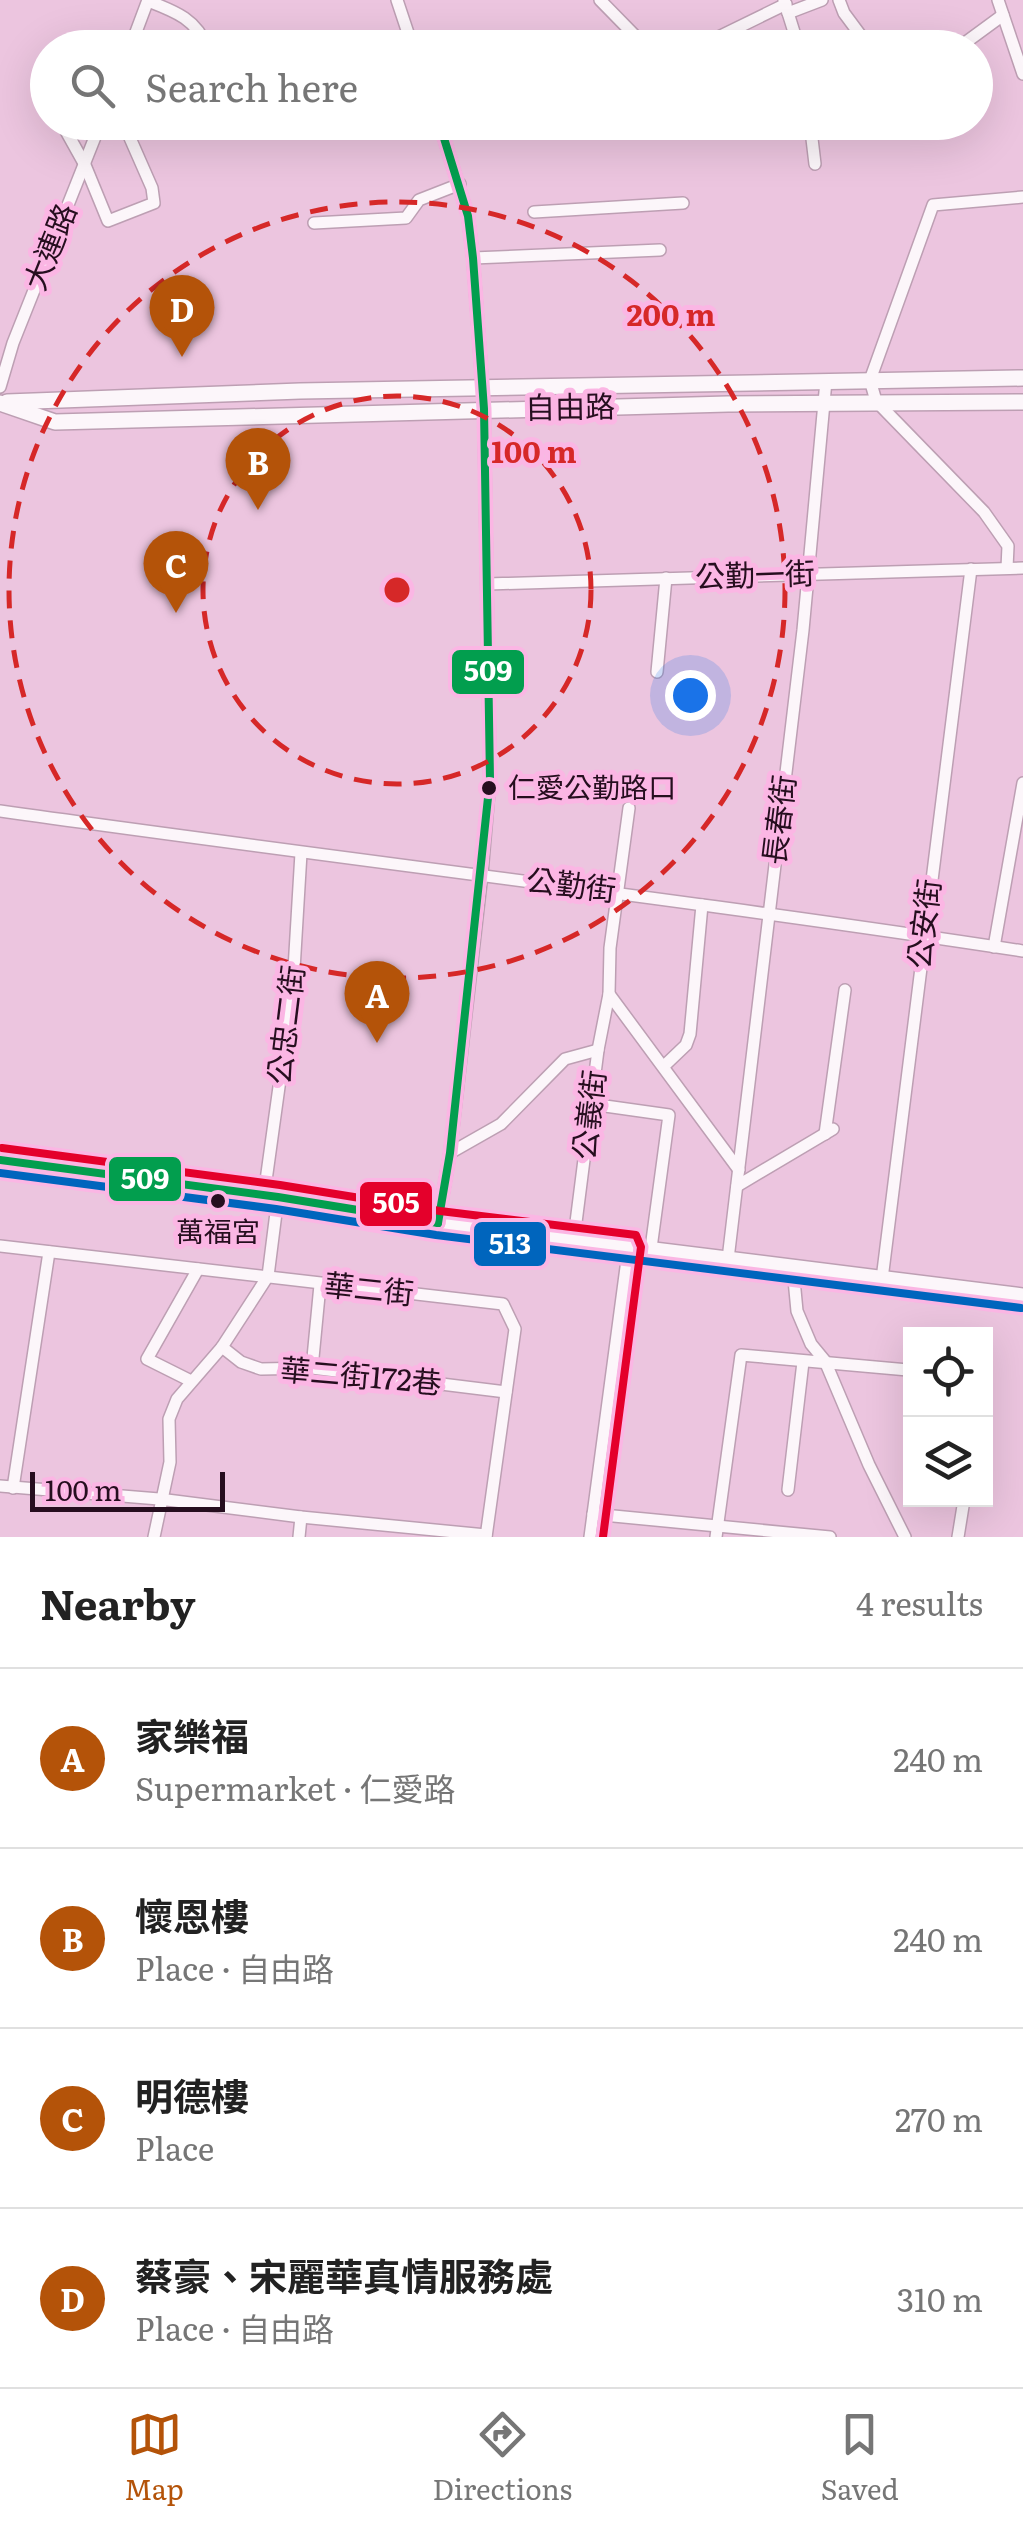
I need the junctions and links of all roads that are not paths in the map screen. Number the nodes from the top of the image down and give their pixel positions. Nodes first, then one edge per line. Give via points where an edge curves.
1 (148, 0) edge
2 (397, 0) edge
3 (600, 0) edge
4 (822, 0) edge
5 (839, 0) edge
6 (998, 0) edge
7 (786, 5) edge
8 (1003, 15) junction
9 (137, 30) edge
10 (197, 30) edge
11 (407, 30) edge
12 (629, 30) edge
13 (734, 30) edge
14 (794, 30) edge
15 (857, 30) edge
16 (983, 30) edge
17 (1023, 74) edge
18 (70, 140) edge
19 (94, 140) edge
20 (131, 140) edge
21 (445, 140) edge
22 (812, 140) edge
23 (815, 164) dead end
24 (84, 166) junction
25 (460, 184) junction
26 (1023, 197) edge
27 (683, 203) dead end
28 (534, 212) dead end
29 (314, 223) dead end
30 (660, 250) dead end
31 (473, 258) junction
32 (1023, 378) edge
33 (870, 380) junction
34 (826, 381) junction
35 (0, 387) edge
36 (483, 388) junction
37 (876, 401) junction
38 (826, 402) junction
39 (1023, 402) edge
40 (0, 403) edge
41 (484, 409) junction
42 (1008, 568) junction
43 (1023, 568) edge
44 (970, 569) junction
45 (809, 574) junction
46 (666, 578) junction
47 (488, 584) junction
48 (657, 672) dead end
49 (1023, 783) edge
50 (629, 808) dead end
51 (0, 810) edge
52 (301, 853) junction
53 (482, 874) junction
54 (618, 891) junction
55 (702, 905) junction
56 (769, 916) junction
57 (923, 938) junction
58 (994, 947) junction
59 (1023, 951) edge
60 (845, 990) dead end
61 (609, 994) junction
62 (598, 1050) junction
63 (664, 1066) junction
64 (591, 1104) junction
65 (450, 1152) junction
66 (0, 1160) edge
67 (739, 1170) junction
68 (737, 1186) junction
69 (271, 1196) junction
70 (438, 1223) junction
71 (574, 1238) junction
72 (629, 1245) junction
73 (0, 1246) edge
74 (651, 1248) junction
75 (49, 1252) junction
76 (728, 1258) junction
77 (793, 1268) junction
78 (198, 1269) junction
79 (268, 1276) junction
80 (882, 1280) junction
81 (320, 1285) junction
82 (1023, 1296) edge
83 (222, 1347) junction
84 (825, 1361) junction
85 (804, 1362) junction
86 (312, 1368) junction
87 (903, 1369) edge
88 (191, 1381) junction
89 (506, 1392) junction
90 (6, 1487) edge
91 (788, 1490) dead end
92 (160, 1499) junction
93 (963, 1507) edge
94 (593, 1514) junction
95 (301, 1517) junction
96 (716, 1532) edge
97 (486, 1536) edge
98 (789, 1536) edge
99 (154, 1537) edge
100 (298, 1537) edge
101 (590, 1537) edge
102 (830, 1537) edge
103 (905, 1537) edge
104 (958, 1537) edge

1 - 9 street
1 - 10 street via 184,16
2 - 11 street
3 - 12 street
4 - 7 street
5 - 15 street
6 - 8 street
7 - 13 street
7 - 14 street
8 - 16 street
8 - 17 street
18 - 24 street
19 - 24 street, 大連路
20 - 24 street, 大連路 via 154,203 108,221
21 - 25 street
22 - 23 street
24 - 35 street, 大連路
25 - 29 street via 419,200 406,218
25 - 31 street
26 - 33 street via 933,205
27 - 28 street
30 - 31 street
31 - 36 street
32 - 33 street, 自由路
33 - 34 street, 自由路
33 - 37 street
34 - 36 street, 自由路
34 - 38 street, 長春街
36 - 40 street, 自由路
36 - 41 street
37 - 38 street, 自由路
37 - 39 street, 自由路
37 - 42 street via 984,512 1008,546
38 - 41 street, 自由路
38 - 45 street, 長春街
40 - 41 street, 自由路 via 55,422
41 - 47 street
42 - 43 street, 公勤一街
42 - 44 street, 公勤一街
44 - 45 street, 公勤一街
44 - 57 street, 公安街
45 - 46 street, 公勤一街
45 - 56 street, 長春街
46 - 47 street, 公勤一街
46 - 48 street
47 - 53 street via 490,779
49 - 58 street
50 - 54 street, 公義街
51 - 52 street, 公勤街
52 - 53 street, 公勤街
52 - 69 street, 公忠二街
53 - 54 street, 公勤街
53 - 65 street
54 - 55 street, 公勤街
54 - 61 street, 公義街
55 - 56 street, 公勤街
55 - 63 street via 690,1034
56 - 57 street, 公勤街
56 - 67 street, 長春街
57 - 58 street, 公勤街
57 - 80 street, 公安街
58 - 59 street, 公勤街
60 - 68 street via 829,1131
61 - 62 street, 公義街
61 - 63 street, 公義街
62 - 64 street, 公義街
62 - 65 street via 565,1059 502,1124
63 - 67 street, 公義街
64 - 71 street, 公義街
64 - 74 street via 670,1115
65 - 70 street
66 - 69 street
67 - 68 street, 長春街
68 - 76 street, 長春街
69 - 70 street
69 - 79 street, 公忠二街
70 - 71 street
71 - 72 street
72 - 74 street
72 - 94 street
73 - 75 street, 華二街
74 - 76 street
75 - 78 street, 華二街
75 - 90 street
76 - 77 street
77 - 80 street
77 - 84 street via 797,1311
78 - 79 street, 華二街
78 - 88 street via 147,1359
79 - 81 street, 華二街
79 - 83 street
80 - 82 street
81 - 86 street
81 - 89 street, 華二街 via 503,1304 515,1329
83 - 86 street, 華二街172巷 via 261,1369
83 - 88 street
84 - 85 street
84 - 87 street
84 - 103 street
85 - 91 street
85 - 96 street via 740,1355
86 - 89 street, 華二街172巷
88 - 92 street via 169,1419 170,1462
89 - 97 street, 華二街
90 - 92 street
92 - 95 street
92 - 99 street
93 - 104 street
94 - 96 street
94 - 101 street
95 - 97 street
95 - 100 street
96 - 98 street
98 - 102 street

